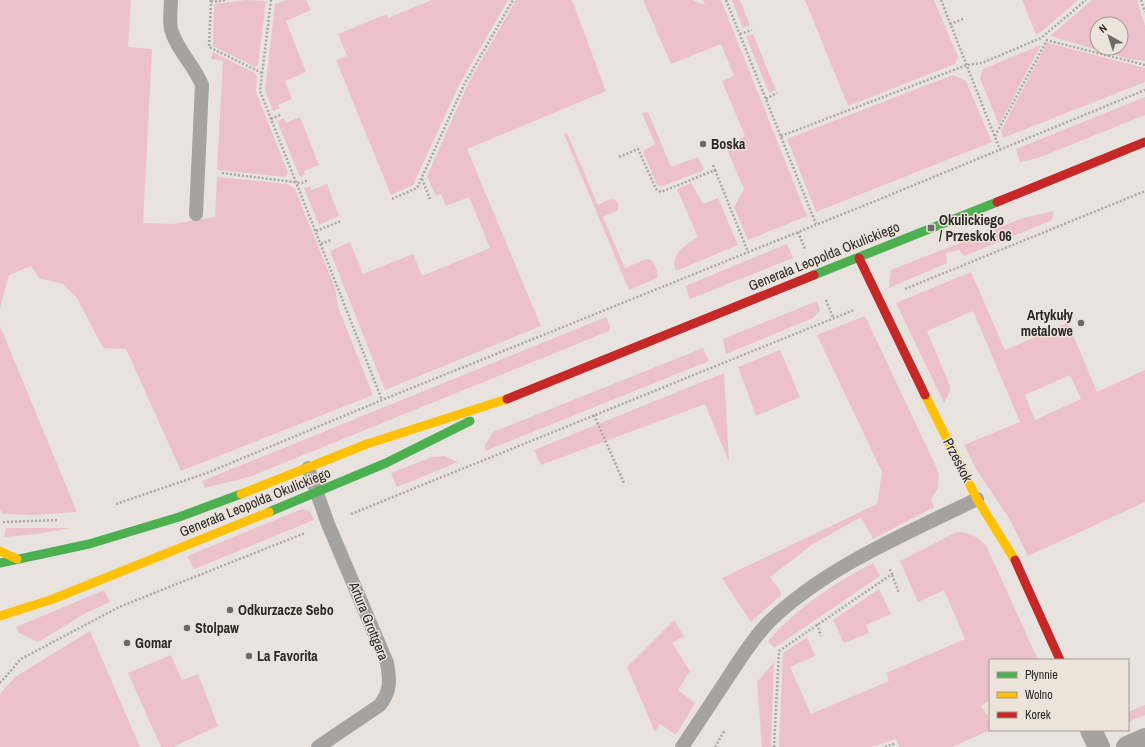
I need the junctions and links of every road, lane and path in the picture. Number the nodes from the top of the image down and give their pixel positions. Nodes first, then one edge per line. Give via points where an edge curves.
1 (171, 0) edge
2 (226, 0) edge
3 (271, 0) edge
4 (513, 0) edge
5 (726, 0) edge
6 (941, 0) edge
7 (1086, 0) edge
8 (1141, 0) edge
9 (211, 1) edge
10 (1145, 12) edge
11 (963, 19) dead end
12 (950, 24) junction
13 (752, 30) dead end
14 (740, 34) junction
15 (1041, 38) junction
16 (1046, 40) junction
17 (967, 65) junction
18 (1145, 65) edge
19 (262, 73) junction
20 (1145, 90) edge
21 (777, 93) dead end
22 (766, 98) junction
23 (282, 114) dead end
24 (271, 119) junction
25 (780, 136) junction
26 (995, 137) junction
27 (1145, 142) edge
28 (1000, 150) junction
29 (619, 157) dead end
30 (713, 165) dead end
31 (715, 170) junction
32 (198, 171) junction
33 (422, 178) junction
34 (308, 180) dead end
35 (297, 182) junction
36 (1145, 192) edge
37 (392, 198) dead end
38 (430, 199) dead end
39 (196, 214) dead end
40 (341, 221) dead end
41 (816, 224) junction
42 (316, 231) junction
43 (330, 240) dead end
44 (322, 244) junction
45 (748, 252) junction
46 (859, 258) junction
47 (879, 299) junction
48 (514, 398) junction
49 (382, 400) junction
50 (594, 415) junction
51 (308, 468) junction
52 (624, 484) dead end
53 (316, 493) junction
54 (978, 499) junction
55 (110, 506) dead end
56 (65, 520) dead end
57 (0, 522) edge
58 (328, 524) junction
59 (0, 551) edge
60 (17, 559) junction
61 (886, 561) dead end
62 (0, 564) edge
63 (892, 574) junction
64 (899, 593) dead end
65 (0, 616) edge
66 (817, 624) junction
67 (821, 636) dead end
68 (1060, 659) edge
69 (0, 683) edge
70 (728, 724) dead end
71 (1091, 731) edge
72 (1145, 739) edge
73 (318, 747) edge
74 (682, 747) edge
75 (715, 747) edge
76 (774, 747) edge
77 (885, 747) edge
78 (894, 747) edge
79 (1099, 747) edge
80 (1127, 747) edge

1 - 32 lane via 170,23 175,40 202,85
2 - 9 path
3 - 19 path
4 - 33 path via 465,83
5 - 14 path
6 - 12 path
7 - 15 path
8 - 10 path
9 - 19 path via 209,47
11 - 12 path
12 - 17 path
13 - 14 path
14 - 22 path
15 - 16 path
15 - 17 path via 982,63
16 - 18 path
16 - 26 path
17 - 25 path
17 - 26 path
19 - 24 path via 260,91
20 - 28 path
21 - 22 path
22 - 25 path
23 - 24 path
24 - 35 path
25 - 41 path
26 - 28 path
27 - 46 main road, Generała Leopolda Okulickiego
28 - 41 path
29 - 31 path via 638,149 656,189 661,192
30 - 31 path
31 - 45 path
32 - 35 path
32 - 39 lane
33 - 37 path via 417,188
33 - 38 path
34 - 35 path
35 - 42 path
36 - 47 path
40 - 42 path
41 - 45 path
42 - 44 path
43 - 44 path
44 - 49 path
45 - 49 path
46 - 47 main road, Przeskok
46 - 48 main road, Generała Leopolda Okulickiego
47 - 50 path
47 - 54 main road, Przeskok
48 - 51 main road, Generała Leopolda Okulickiego via 367,444
48 - 53 main road, Generała Leopolda Okulickiego via 434,440
49 - 55 path via 207,473
50 - 52 path
50 - 58 path
51 - 53 lane, Artura Grottgera
51 - 60 main road, Generała Leopolda Okulickiego via 179,517 89,544
53 - 58 lane, Artura Grottgera
53 - 65 main road, Generała Leopolda Okulickiego via 65,594
54 - 68 main road, Przeskok via 1015,559
54 - 74 lane via 827,576 798,596 768,623 754,640
56 - 57 path
58 - 69 path via 119,607 21,659
58 - 73 lane, Artura Grottgera via 386,662 390,686 380,705
59 - 60 main road
60 - 62 main road, Generała Leopolda Okulickiego
61 - 63 path
63 - 64 path
63 - 66 path
66 - 67 path
66 - 76 path via 779,651
70 - 75 path
71 - 79 street
72 - 80 street
77 - 78 path via 893,744

